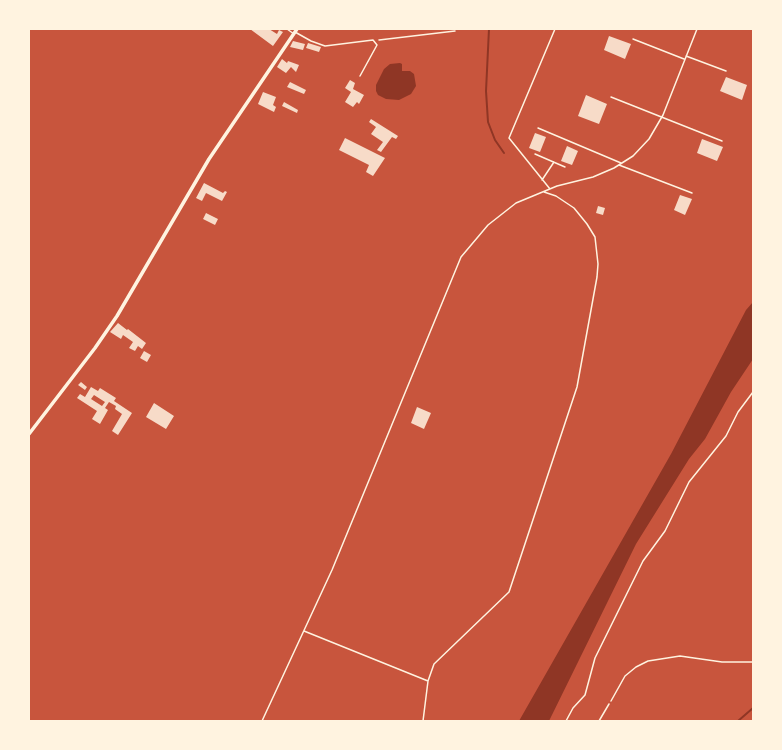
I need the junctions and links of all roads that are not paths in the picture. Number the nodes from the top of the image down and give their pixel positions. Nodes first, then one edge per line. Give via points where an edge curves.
1 (287, 29) edge
2 (555, 29) edge
3 (696, 29) edge
4 (295, 32) edge
5 (633, 39) dead end
6 (686, 56) junction
7 (685, 59) junction
8 (726, 71) dead end
9 (360, 76) dead end
10 (610, 97) dead end
11 (662, 117) junction
12 (538, 128) dead end
13 (722, 141) dead end
14 (535, 154) dead end
15 (554, 162) junction
16 (622, 163) junction
17 (619, 165) junction
18 (565, 167) dead end
19 (542, 180) junction
20 (550, 189) junction
21 (543, 192) junction
22 (692, 193) dead end
23 (29, 434) edge
24 (304, 631) junction
25 (428, 681) junction
26 (609, 704) road end
27 (262, 721) edge
28 (423, 721) edge
29 (599, 721) edge

1 - 4 lane
2 - 19 lane via 509,138
3 - 6 lane
4 - 9 lane via 325,46 373,40 377,44
4 - 23 street via 210,159 95,348
5 - 7 lane
6 - 7 lane
6 - 8 lane
7 - 11 lane
10 - 11 lane
11 - 13 lane
11 - 16 lane via 649,139 633,156
12 - 16 lane
14 - 15 lane
15 - 18 lane
15 - 19 lane
16 - 17 lane
17 - 20 lane via 593,177
17 - 22 lane
19 - 20 lane
20 - 21 lane
21 - 24 lane via 516,204 488,225 462,257 336,563
21 - 25 lane via 556,196 574,208 595,238 597,277 577,387 509,592 434,664
24 - 25 lane
24 - 27 lane
25 - 28 lane
26 - 29 lane

